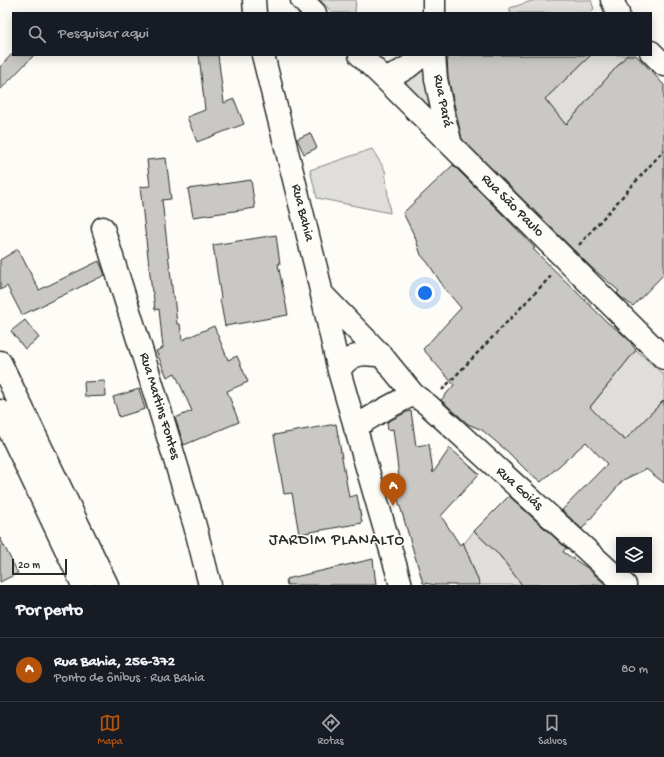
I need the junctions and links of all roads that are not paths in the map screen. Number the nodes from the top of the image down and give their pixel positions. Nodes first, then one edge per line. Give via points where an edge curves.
1 (254, 0) edge
2 (302, 0) edge
3 (434, 0) edge
4 (612, 0) edge
5 (255, 12) edge
6 (314, 12) edge
7 (434, 12) edge
8 (618, 12) edge
9 (652, 53) edge
10 (263, 56) edge
11 (361, 56) edge
12 (422, 56) edge
13 (434, 56) edge
14 (664, 65) edge
15 (386, 80) junction
16 (452, 146) junction
17 (103, 228) dead end
18 (322, 294) junction
19 (382, 356) junction
20 (664, 358) edge
21 (0, 362) edge
22 (339, 371) junction
23 (420, 399) junction
24 (0, 411) edge
25 (355, 428) junction
26 (83, 585) edge
27 (107, 585) edge
28 (210, 585) edge
29 (401, 585) edge
30 (625, 585) edge

1 - 5 street
2 - 6 street
3 - 7 street
4 - 8 street
9 - 14 street
10 - 18 street, Rua Bahia
11 - 15 street, Rua São Paulo
12 - 15 street, Rua Pará via 408,68
13 - 16 street, Rua Pará via 436,79
15 - 16 street, Rua São Paulo
16 - 20 street, Rua São Paulo
17 - 28 street, Rua Martins Fontes via 152,384
18 - 19 street
18 - 22 street, Rua Bahia
19 - 22 street via 355,356
19 - 23 street, Rua Goiás
21 - 27 street
22 - 25 street, Rua Bahia
23 - 25 street via 377,413
23 - 30 street, Rua Goiás
24 - 26 street
25 - 29 street

